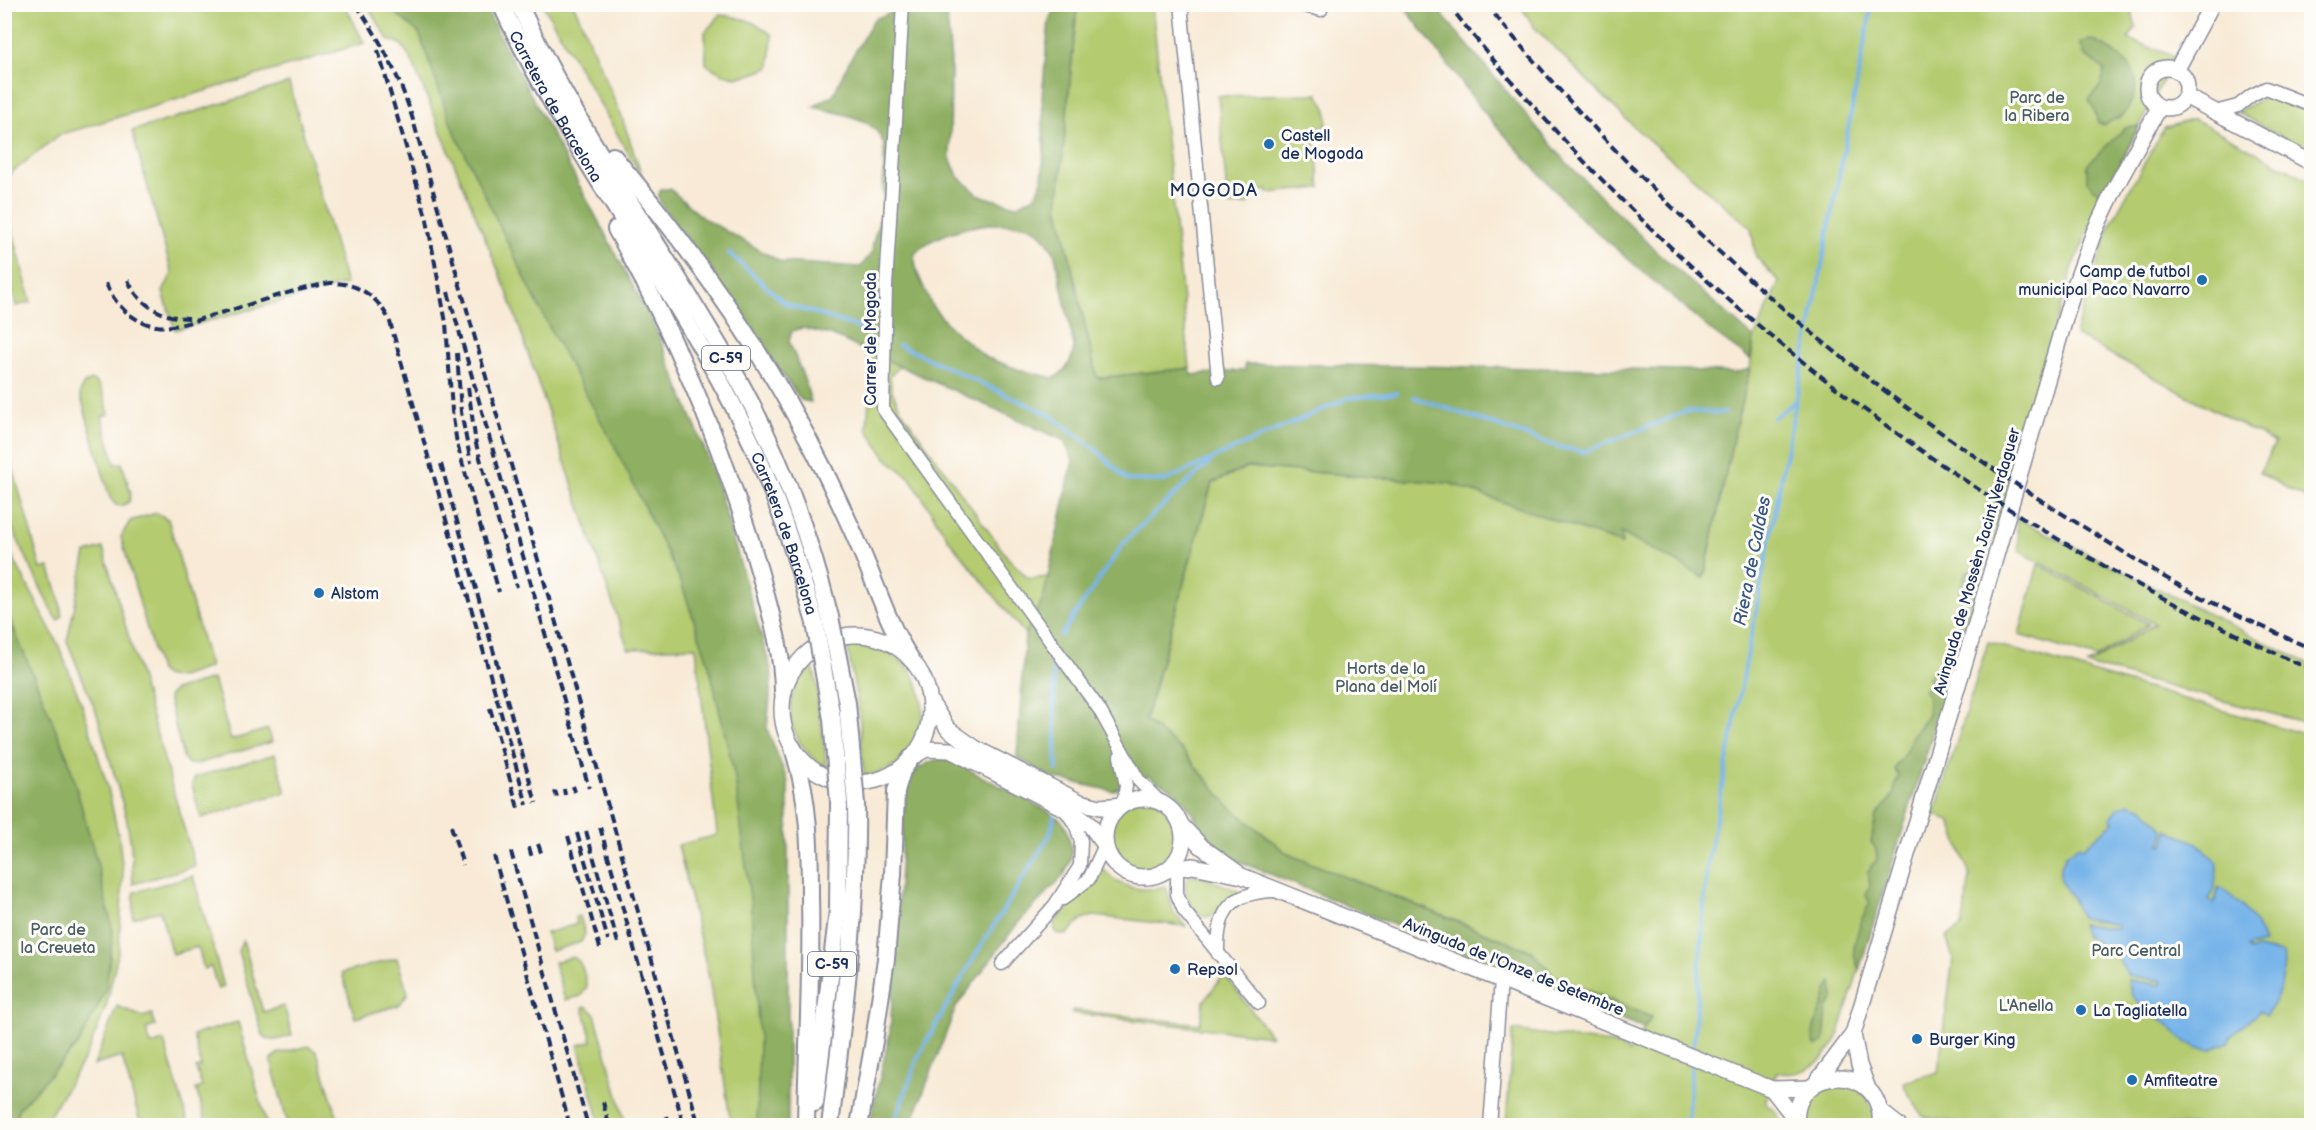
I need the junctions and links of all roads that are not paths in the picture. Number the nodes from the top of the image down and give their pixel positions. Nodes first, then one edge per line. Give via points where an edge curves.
1 (501, 4) edge
2 (519, 4) edge
3 (903, 4) edge
4 (1181, 4) edge
5 (1295, 4) edge
6 (2212, 4) edge
7 (1321, 10) dead end
8 (2177, 69) junction
9 (2187, 97) junction
10 (2312, 106) edge
11 (2159, 108) junction
12 (2215, 112) junction
13 (581, 119) junction
14 (572, 139) junction
15 (2312, 163) edge
16 (1218, 378) dead end
17 (822, 620) junction
18 (910, 658) junction
19 (783, 692) junction
20 (930, 701) junction
21 (1118, 746) junction
22 (793, 748) junction
23 (911, 758) junction
24 (847, 803) junction
25 (1161, 803) junction
26 (1123, 805) junction
27 (1063, 807) junction
28 (1181, 825) junction
29 (1105, 845) junction
30 (1172, 869) junction
31 (1242, 876) junction
32 (1280, 891) junction
33 (1054, 906) junction
34 (1218, 954) junction
35 (1002, 964) dead end
36 (1501, 980) junction
37 (1259, 1003) dead end
38 (1853, 1034) junction
39 (1813, 1085) junction
40 (1772, 1089) junction
41 (1868, 1089) junction
42 (1880, 1118) edge
43 (1797, 1123) edge
44 (806, 1125) edge
45 (812, 1125) edge
46 (830, 1125) edge
47 (859, 1125) edge
48 (1490, 1125) edge
49 (1899, 1125) edge

1 - 14 highway, Carretera de Barcelona / C-59
2 - 13 highway, Carretera de Barcelona / C-59
3 - 21 street, Carrer de Mogoda via 886,286 883,409 1099,709
4 - 16 street
5 - 7 street
6 - 8 main road
8 - 9 main road via 2188,82
8 - 11 main road via 2164,67 2152,73 2146,85 2149,99
9 - 11 main road via 2175,108
9 - 12 main road
10 - 12 street via 2266,88 2238,106
11 - 38 main road, Avinguda de Mossèn Jacint Verdaguer via 2094,232 2074,288
12 - 15 main road
13 - 17 highway, Carretera de Barcelona / C-59 via 754,409 796,504
13 - 18 highway via 687,249 765,363 835,491 896,636
14 - 17 highway, Carretera de Barcelona / C-59 via 695,339 743,426
14 - 19 highway via 670,334 721,454 767,600 781,659
17 - 24 highway, Carretera de Barcelona / C-59, bridge via 849,723
18 - 19 main road via 875,637 830,638 801,659
18 - 20 main road via 923,678
19 - 22 main road via 782,723
20 - 23 main road via 928,727
20 - 26 main road via 948,729 975,748 1080,802 1100,807
21 - 25 street, Carrer de Mogoda via 1139,781
21 - 26 street, Carrer de Mogoda via 1126,786
22 - 23 main road via 802,761 824,777 850,784 888,776
22 - 44 highway via 803,784 809,842 811,939
23 - 27 main road via 926,749 950,750
23 - 47 highway via 896,791 886,959
24 - 45 highway, Carretera de Barcelona / C-59
24 - 46 highway, Carretera de Barcelona / C-59 via 857,848 853,932
25 - 26 main road via 1143,799
25 - 28 main road
26 - 29 main road via 1109,821
27 - 29 main road via 1090,825
27 - 33 street via 1081,841 1080,866
28 - 30 main road via 1182,848
28 - 31 main road, Avinguda de l'Onze de Setembre
29 - 30 main road via 1116,866 1128,874 1154,876
29 - 33 street via 1089,879
30 - 31 main road, Avinguda de l'Onze de Setembre via 1199,866
30 - 34 street via 1184,911
31 - 32 main road, Avinguda de l'Onze de Setembre
32 - 34 street via 1263,891 1230,906 1217,932
32 - 36 main road, Avinguda de l'Onze de Setembre
33 - 35 street
34 - 37 street
36 - 40 main road, Avinguda de l'Onze de Setembre
36 - 48 street
38 - 39 main road, Avinguda de Mossèn Jacint Verdaguer
38 - 41 main road, Avinguda de Mossèn Jacint Verdaguer
39 - 40 main road, Avinguda de l'Onze de Setembre
39 - 41 main road, Avinguda de l'Onze de Setembre via 1827,1078 1849,1078
39 - 43 main road, Avinguda de Mossèn Jacint Verdaguer via 1798,1106
40 - 43 main road
41 - 42 main road, Avinguda de Mossèn Jacint Verdaguer
42 - 49 main road

